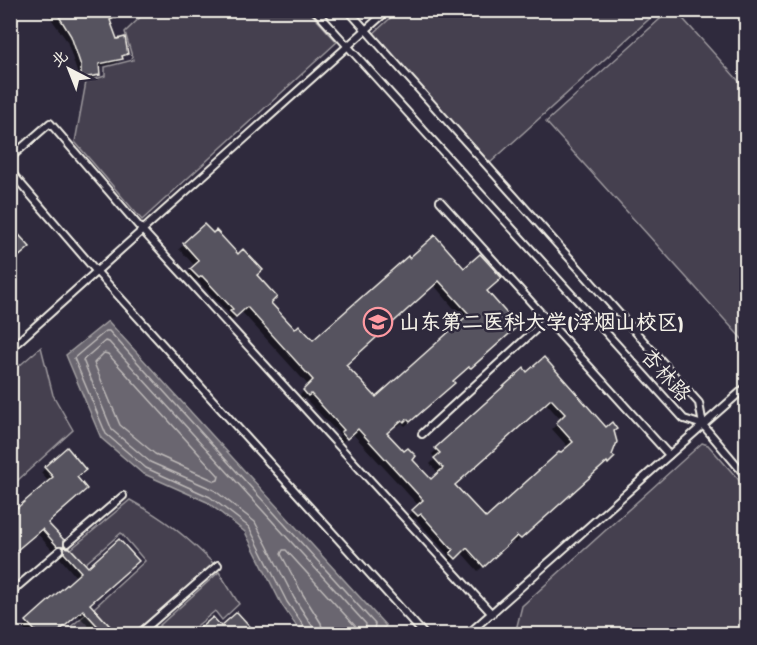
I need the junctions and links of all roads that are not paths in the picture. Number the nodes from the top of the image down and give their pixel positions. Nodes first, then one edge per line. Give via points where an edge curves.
1 (315, 10) edge
2 (348, 10) edge
3 (388, 10) edge
4 (366, 30) junction
5 (347, 47) junction
6 (10, 158) edge
7 (10, 171) edge
8 (440, 201) dead end
9 (143, 231) junction
10 (97, 272) junction
11 (546, 319) junction
12 (10, 349) edge
13 (747, 387) edge
14 (703, 425) junction
15 (422, 434) dead end
16 (669, 455) junction
17 (747, 476) edge
18 (123, 496) dead end
19 (68, 543) dead end
20 (60, 550) dead end
21 (218, 565) dead end
22 (10, 593) edge
23 (492, 614) junction
24 (139, 634) edge
25 (424, 634) edge
26 (468, 634) edge

1 - 5 lane, 杏林路
2 - 4 lane, 杏林路
3 - 4 lane
4 - 5 lane
4 - 14 lane, 杏林路 via 699,403
5 - 9 lane
5 - 14 lane, 杏林路 via 684,419
6 - 9 lane via 50,123
7 - 10 lane
8 - 11 lane
9 - 10 lane
9 - 23 lane
10 - 12 lane
10 - 25 lane
11 - 15 lane
11 - 16 lane
13 - 14 lane
14 - 16 lane
14 - 17 lane
16 - 23 lane
18 - 19 lane
20 - 22 lane
21 - 24 lane
23 - 26 lane

